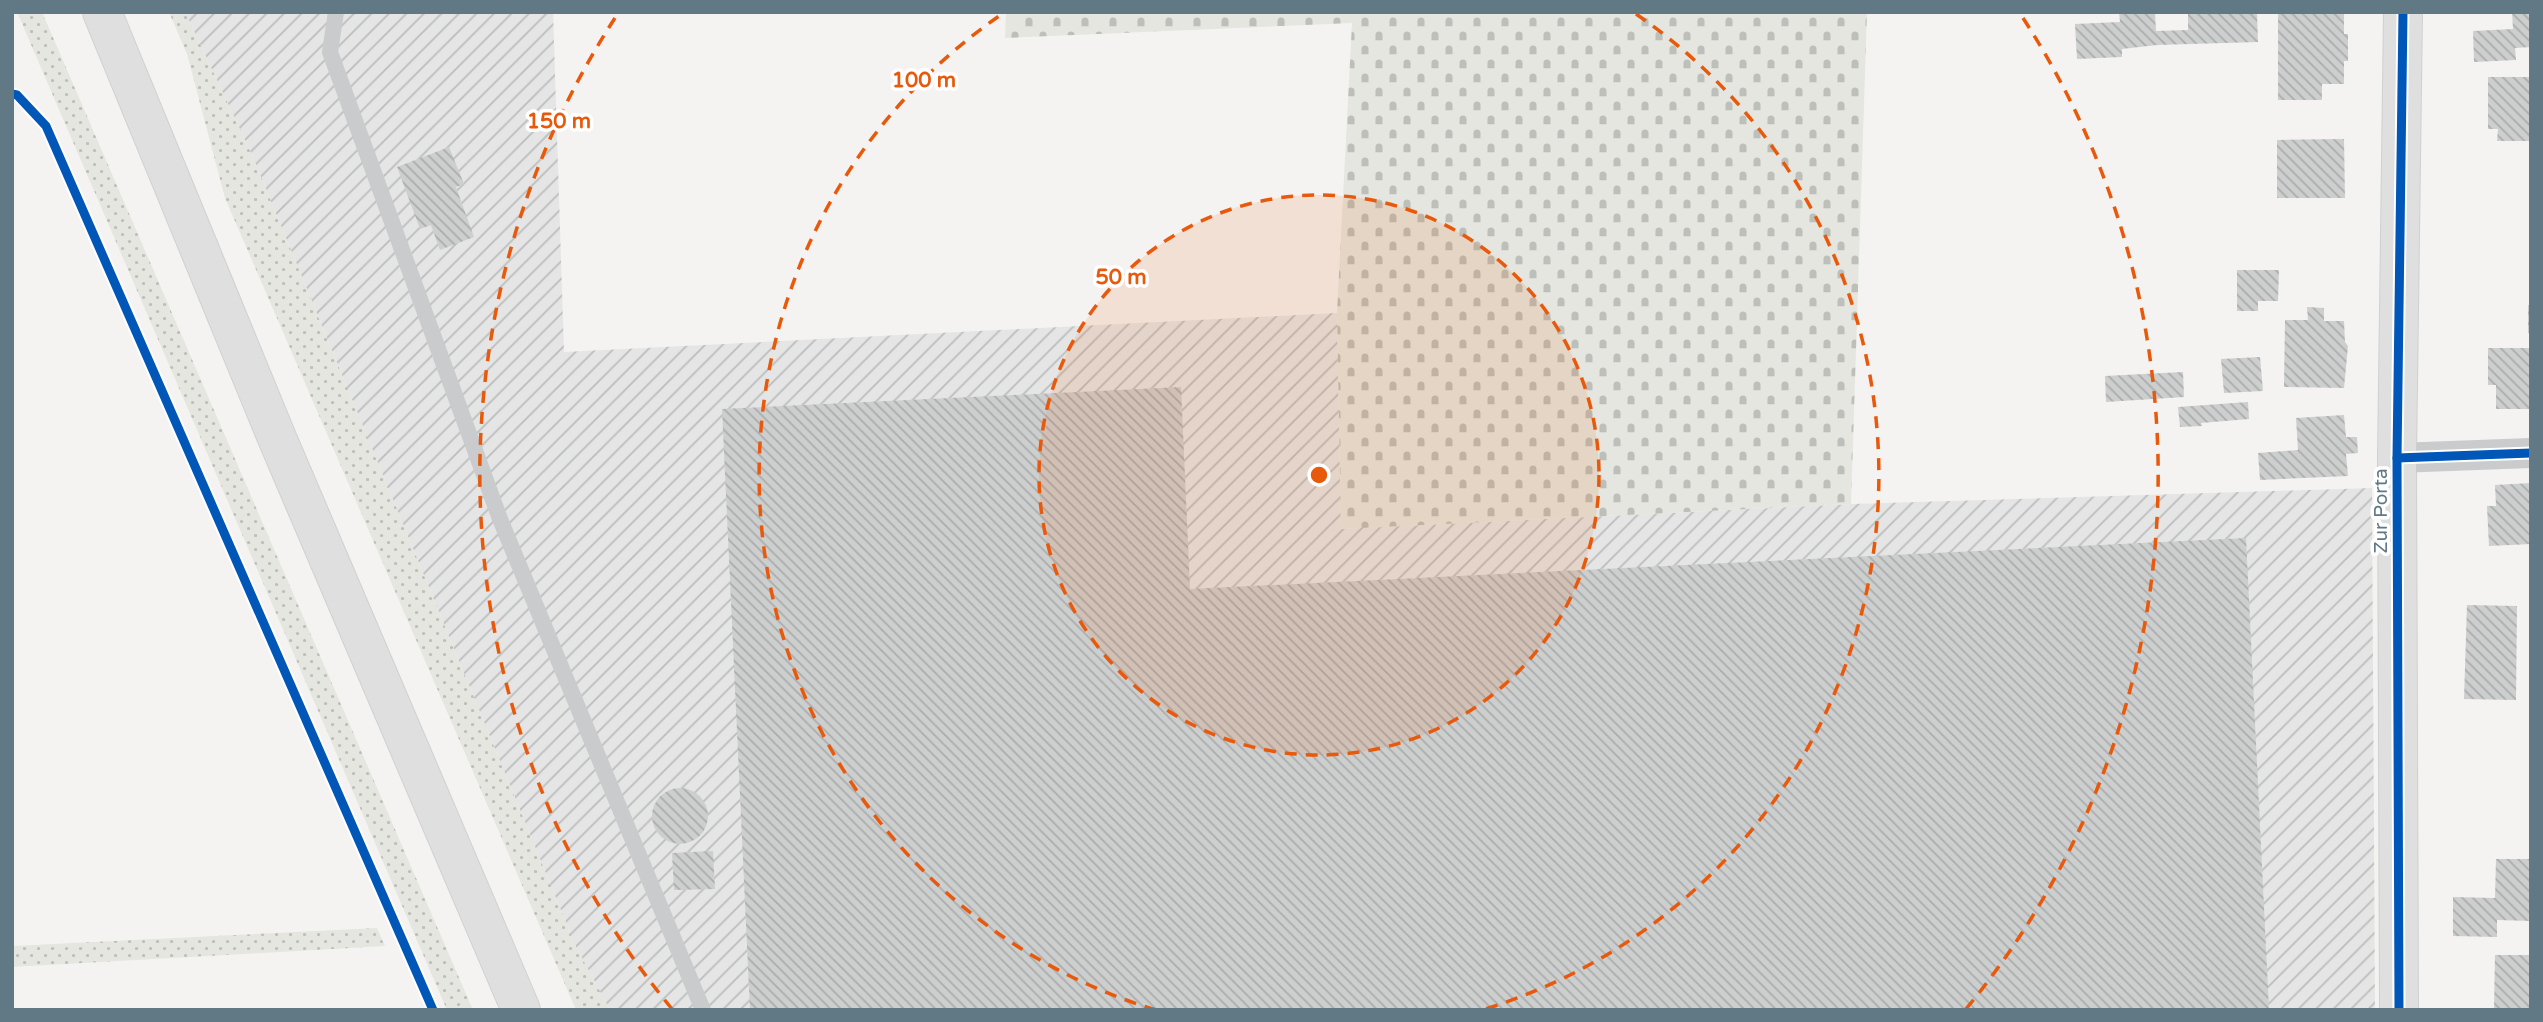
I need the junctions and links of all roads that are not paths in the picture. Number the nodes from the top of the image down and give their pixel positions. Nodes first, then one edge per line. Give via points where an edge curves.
1 (102, 12) edge
2 (336, 12) edge
3 (2403, 12) edge
4 (2531, 453) edge
5 (2397, 458) junction
6 (521, 1010) edge
7 (703, 1010) edge
8 (2399, 1010) edge

1 - 6 main road via 277,438
2 - 7 lane via 330,52 500,519
3 - 5 main road, Zur Porta
4 - 5 street
5 - 8 main road, Zur Porta

